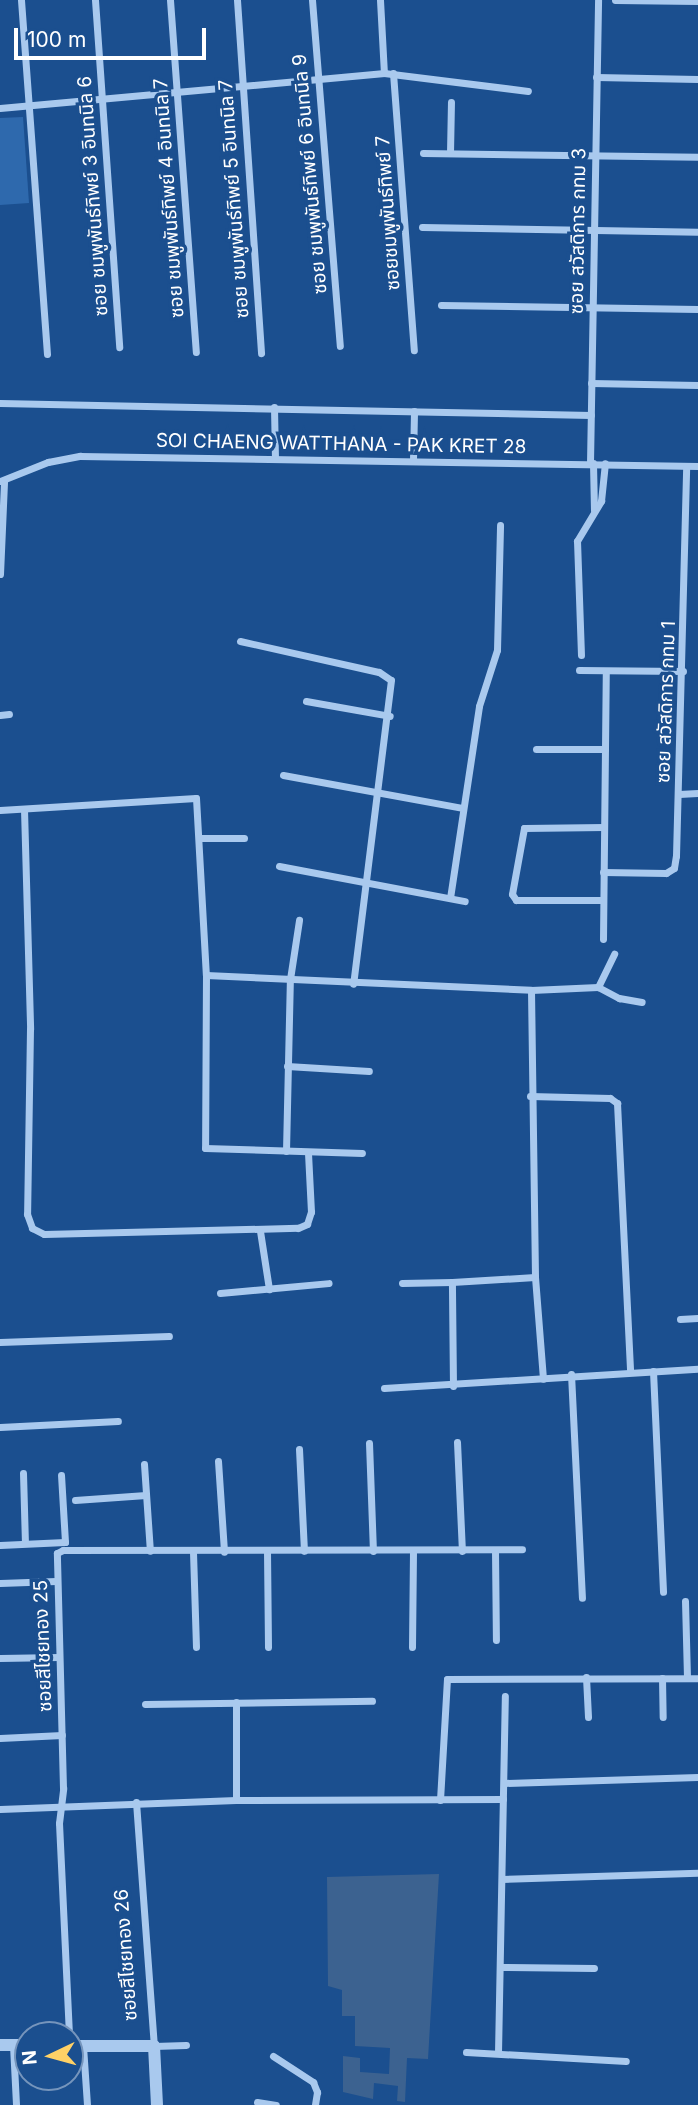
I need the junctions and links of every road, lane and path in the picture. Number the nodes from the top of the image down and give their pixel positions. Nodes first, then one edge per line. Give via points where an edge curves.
1 (21, 0) edge
2 (95, 0) edge
3 (170, 0) edge
4 (237, 0) edge
5 (312, 0) edge
6 (380, 0) edge
7 (598, 0) edge
8 (615, 0) edge
9 (698, 1) edge
10 (384, 73) junction
11 (393, 73) junction
12 (596, 77) junction
13 (698, 79) edge
14 (317, 81) junction
15 (241, 89) junction
16 (528, 91) dead end
17 (176, 94) junction
18 (102, 102) junction
19 (451, 102) dead end
20 (27, 106) junction
21 (0, 107) edge
22 (423, 153) dead end
23 (450, 153) junction
24 (595, 154) junction
25 (698, 157) edge
26 (422, 227) dead end
27 (594, 231) junction
28 (698, 232) edge
29 (441, 305) dead end
30 (592, 307) junction
31 (698, 309) edge
32 (340, 346) dead end
33 (119, 347) dead end
34 (414, 350) dead end
35 (196, 352) dead end
36 (261, 353) dead end
37 (47, 354) dead end
38 (591, 383) junction
39 (698, 385) edge
40 (0, 402) edge
41 (274, 407) junction
42 (414, 411) junction
43 (591, 415) junction
44 (275, 459) junction
45 (413, 460) junction
46 (592, 463) junction
47 (605, 463) junction
48 (686, 466) junction
49 (698, 466) edge
50 (2, 481) edge
51 (594, 510) junction
52 (500, 525) dead end
53 (0, 574) edge
54 (240, 641) dead end
55 (581, 656) dead end
56 (579, 670) dead end
57 (606, 671) junction
58 (683, 671) junction
59 (306, 701) dead end
60 (9, 714) dead end
61 (0, 715) edge
62 (390, 716) junction
63 (536, 749) dead end
64 (605, 749) junction
65 (283, 775) dead end
66 (379, 793) junction
67 (698, 793) edge
68 (679, 794) junction
69 (462, 808) junction
70 (24, 809) junction
71 (0, 810) edge
72 (604, 827) junction
73 (200, 838) junction
74 (244, 838) dead end
75 (279, 866) dead end
76 (603, 872) junction
77 (367, 880) junction
78 (450, 898) junction
79 (603, 900) junction
80 (465, 901) dead end
81 (299, 920) dead end
82 (603, 939) dead end
83 (614, 954) dead end
84 (206, 975) junction
85 (290, 979) junction
86 (353, 984) junction
87 (598, 987) junction
88 (531, 990) junction
89 (642, 1002) dead end
90 (287, 1066) junction
91 (369, 1071) dead end
92 (530, 1096) junction
93 (286, 1152) junction
94 (308, 1152) junction
95 (362, 1153) dead end
96 (260, 1231) junction
97 (535, 1277) junction
98 (452, 1282) junction
99 (329, 1283) dead end
100 (402, 1283) dead end
101 (269, 1289) junction
102 (220, 1293) dead end
103 (698, 1318) edge
104 (680, 1319) dead end
105 (169, 1336) dead end
106 (0, 1342) edge
107 (698, 1369) edge
108 (653, 1371) junction
109 (630, 1372) junction
110 (571, 1374) junction
111 (543, 1379) junction
112 (453, 1386) junction
113 (384, 1388) dead end
114 (118, 1421) dead end
115 (0, 1427) edge
116 (457, 1442) dead end
117 (369, 1443) dead end
118 (299, 1449) dead end
119 (218, 1461) dead end
120 (144, 1464) dead end
121 (23, 1473) dead end
122 (61, 1475) dead end
123 (146, 1495) junction
124 (75, 1500) dead end
125 (25, 1544) junction
126 (0, 1545) edge
127 (522, 1549) dead end
128 (150, 1551) junction
129 (267, 1551) junction
130 (304, 1551) junction
131 (373, 1551) junction
132 (413, 1551) junction
133 (461, 1551) junction
134 (495, 1551) junction
135 (193, 1552) junction
136 (224, 1552) junction
137 (56, 1581) junction
138 (0, 1583) edge
139 (663, 1592) dead end
140 (582, 1598) dead end
141 (685, 1601) dead end
142 (496, 1640) dead end
143 (196, 1647) dead end
144 (268, 1647) dead end
145 (412, 1647) dead end
146 (59, 1657) junction
147 (0, 1658) edge
148 (586, 1677) junction
149 (662, 1678) junction
150 (687, 1678) junction
151 (698, 1678) edge
152 (505, 1696) dead end
153 (372, 1701) dead end
154 (236, 1702) junction
155 (145, 1704) dead end
156 (588, 1717) dead end
157 (663, 1717) dead end
158 (62, 1735) junction
159 (0, 1738) edge
160 (698, 1777) edge
161 (504, 1783) junction
162 (236, 1800) junction
163 (440, 1800) junction
164 (503, 1800) junction
165 (136, 1802) junction
166 (62, 1805) junction
167 (0, 1809) edge
168 (698, 1873) edge
169 (502, 1879) junction
170 (500, 1967) junction
171 (594, 1968) dead end
172 (69, 2021) edge
173 (6, 2045) edge
174 (186, 2045) dead end
175 (84, 2046) edge
176 (154, 2046) junction
177 (466, 2052) dead end
178 (498, 2053) junction
179 (274, 2056) dead end
180 (626, 2060) dead end
181 (84, 2087) edge
182 (257, 2102) dead end
183 (16, 2105) edge
184 (87, 2105) edge
185 (157, 2105) edge
186 (276, 2105) edge
187 (315, 2105) edge

1 - 20 street
2 - 18 street, ซอย ชมพูพันธ์ทิพย์ 3 อินทนิล 6
3 - 17 street, ซอย ชมพูพันธ์ทิพย์ 4 อินทนิล 7
4 - 15 street, ซอย ชมพูพันธ์ทิพย์ 5 อินทนิล 7
5 - 14 street, ซอย ชมพูพันธ์ทิพย์ 6 อินทนิล 9
6 - 10 street
7 - 12 street, ซอย สวัสดิการ กทม 3
8 - 9 street
10 - 11 street
10 - 14 street
11 - 16 street
11 - 34 street, ซอยชมพูพันธ์ทิพย์ 7
12 - 13 street
12 - 24 street, ซอย สวัสดิการ กทม 3
14 - 15 street
14 - 32 street, ซอย ชมพูพันธ์ทิพย์ 6 อินทนิล 9
15 - 17 street
15 - 36 street, ซอย ชมพูพันธ์ทิพย์ 5 อินทนิล 7
17 - 18 street
17 - 35 street, ซอย ชมพูพันธ์ทิพย์ 4 อินทนิล 7
18 - 20 street
18 - 33 street, ซอย ชมพูพันธ์ทิพย์ 3 อินทนิล 6
19 - 23 street
20 - 21 street
20 - 37 street
22 - 23 street
23 - 24 street
24 - 25 street
24 - 27 street, ซอย สวัสดิการ กทม 3
26 - 27 street
27 - 28 street
27 - 30 street, ซอย สวัสดิการ กทม 3
29 - 30 street
30 - 31 street
30 - 38 street, ซอย สวัสดิการ กทม 3
38 - 39 street
38 - 43 street, ซอย สวัสดิการ กทม 3
40 - 41 street
41 - 42 street
41 - 44 street
42 - 43 street
42 - 45 street
43 - 46 street, ซอย สวัสดิการ กทม 3
44 - 45 street, SOI CHAENG WATTHANA - PAK KRET 28
44 - 50 street, SOI CHAENG WATTHANA - PAK KRET 28 via 80,456 48,462
45 - 46 street, SOI CHAENG WATTHANA - PAK KRET 28
46 - 47 street, SOI CHAENG WATTHANA - PAK KRET 28
46 - 51 street, ซอย สวัสดิการ กทม 3
47 - 48 street, SOI CHAENG WATTHANA - PAK KRET 28
47 - 51 street via 601,501
48 - 49 street, SOI CHAENG WATTHANA - PAK KRET 28
48 - 58 street, ซอย สวัสดิการ กทม 1
50 - 53 street
51 - 55 street via 577,541
52 - 69 street via 498,650 481,696
54 - 62 street via 385,674 393,694
56 - 57 street
57 - 58 street
57 - 64 street
58 - 68 street, ซอย สวัสดิการ กทม 1
59 - 62 street
60 - 61 street
62 - 66 street
63 - 64 street
64 - 72 street
65 - 66 street
66 - 69 street
66 - 77 street
67 - 68 street
68 - 76 street, ซอย สวัสดิการ กทม 1 via 674,868 666,873
69 - 78 street
70 - 71 street
70 - 73 street via 188,797 199,805
70 - 96 street via 30,1029 27,1214 32,1228 44,1234
72 - 76 street
72 - 79 street via 524,828 512,894 516,900
73 - 74 street
73 - 84 street
75 - 77 street
76 - 79 street
77 - 78 street
77 - 86 street
78 - 80 street
79 - 82 street
81 - 85 street
83 - 87 street
84 - 85 street
84 - 93 street via 205,1148
85 - 86 street
85 - 90 street
86 - 88 street
87 - 88 street
87 - 89 street via 619,998
88 - 92 street
90 - 91 street
90 - 93 street
92 - 97 street
92 - 109 street via 610,1098 617,1103
93 - 94 street
94 - 95 street
94 - 96 street via 307,1224
96 - 101 street
97 - 98 street
97 - 111 street
98 - 100 street
98 - 112 street
99 - 101 street
101 - 102 street
103 - 104 street
105 - 106 street
107 - 108 street
108 - 109 street
108 - 139 street
109 - 110 street
110 - 111 street
110 - 140 street
111 - 112 street
112 - 113 street
114 - 115 street
116 - 133 street
117 - 131 street
118 - 130 street
119 - 136 street
120 - 123 street
121 - 125 street
122 - 125 street via 65,1542
123 - 124 street
123 - 128 street
125 - 126 street
127 - 134 street, ซอยสีไชยทอง 25
128 - 135 street, ซอยสีไชยทอง 25
128 - 137 street, ซอยสีไชยทอง 25 via 63,1549 57,1553
129 - 130 street, ซอยสีไชยทอง 25
129 - 136 street, ซอยสีไชยทอง 25
129 - 144 street
130 - 131 street, ซอยสีไชยทอง 25
131 - 132 street, ซอยสีไชยทอง 25
132 - 133 street, ซอยสีไชยทอง 25
132 - 145 street
133 - 134 street, ซอยสีไชยทอง 25
134 - 142 street
135 - 136 street, ซอยสีไชยทอง 25
135 - 143 street
137 - 138 street
137 - 146 street, ซอยสีไชยทอง 25
141 - 150 street
146 - 147 street
146 - 158 street, ซอยสีไชยทอง 25
148 - 149 street
148 - 156 street
148 - 163 street via 447,1679
149 - 150 street
149 - 157 street
150 - 151 street
152 - 161 street
153 - 154 street
154 - 155 street
154 - 162 street
158 - 159 street
158 - 166 street, ซอยสีไชยทอง 25
160 - 161 street
161 - 164 street
162 - 163 street
162 - 165 street
163 - 164 street
164 - 169 street
165 - 166 street
165 - 176 street, ซอยสีไชยทอง 26
166 - 167 street
166 - 172 street, ซอยสีไชยทอง 25
168 - 169 street
169 - 170 street
170 - 171 street
170 - 178 street
173 - 183 street
174 - 176 street
175 - 176 street
176 - 185 street, ซอยสีไชยทอง 26
177 - 178 street
178 - 180 street
179 - 187 street via 313,2082
181 - 184 street
182 - 186 street

